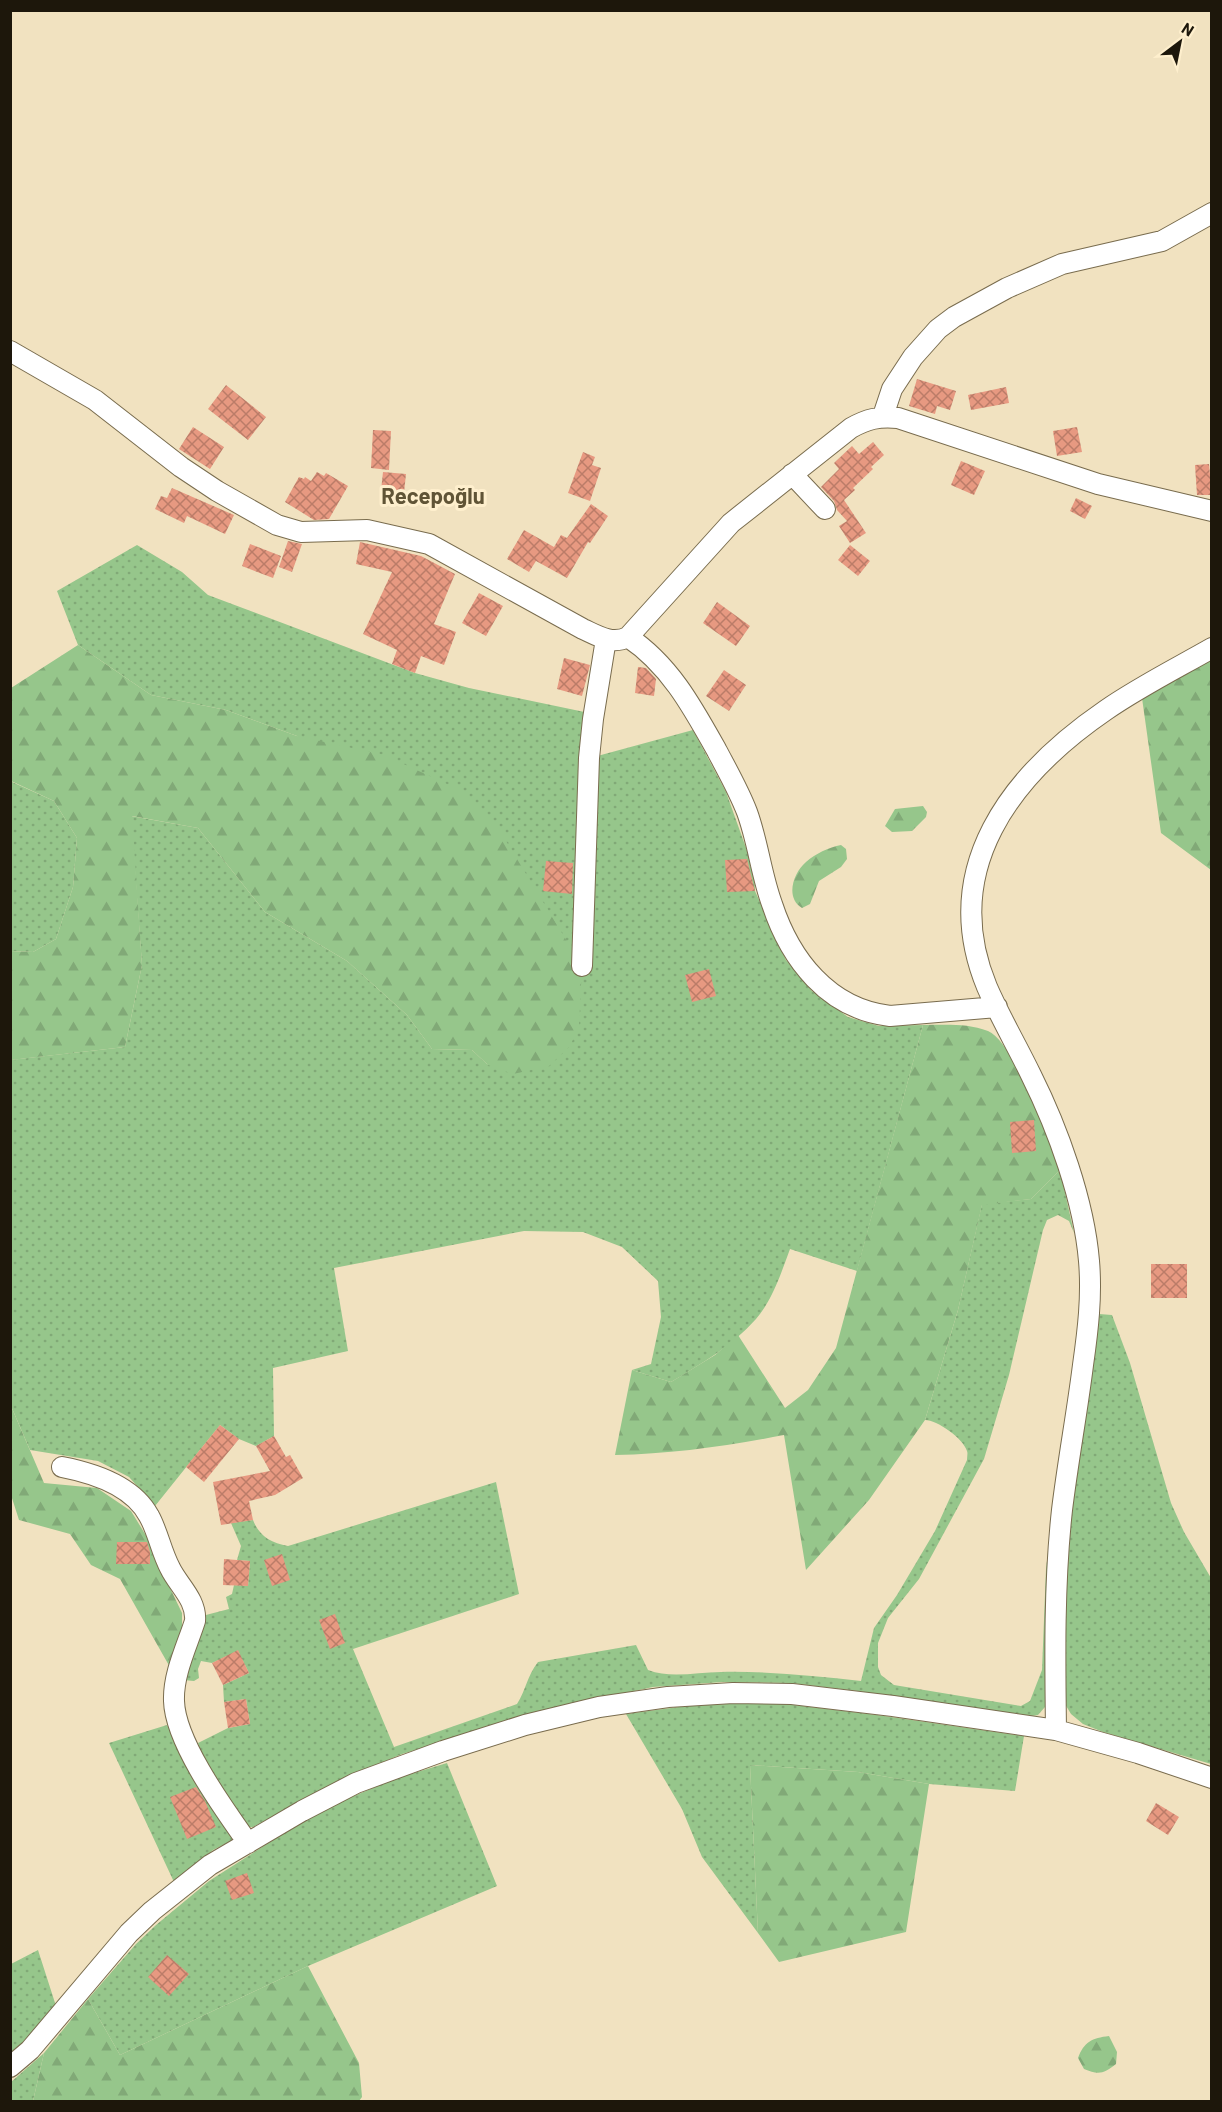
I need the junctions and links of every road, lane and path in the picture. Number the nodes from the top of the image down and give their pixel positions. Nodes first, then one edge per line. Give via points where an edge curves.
1 (1212, 213) edge
2 (10, 351) edge
3 (883, 416) junction
4 (792, 474) junction
5 (825, 509) dead end
6 (1212, 511) edge
7 (628, 638) junction
8 (606, 639) junction
9 (1212, 648) edge
10 (582, 966) dead end
11 (997, 1007) junction
12 (62, 1467) dead end
13 (1056, 1730) junction
14 (1212, 1778) edge
15 (248, 1843) junction
16 (10, 2067) edge

1 - 3 street via 1162,241 1062,264 954,317 913,357 892,389
2 - 8 street via 95,400 181,467 277,525 301,532 367,530 429,544
3 - 4 street via 851,428
3 - 6 street via 1098,484
4 - 5 street
4 - 7 street via 731,523
7 - 8 street
7 - 11 street via 659,662 702,724 747,811 771,904 791,948 814,978 842,1000 872,1014
8 - 10 street via 589,758
9 - 11 street via 1108,708 1064,742 1025,782 994,825 975,875 970,918 978,960
11 - 13 street via 1055,1129 1086,1232 1089,1262 1089,1324 1061,1523 1055,1616
12 - 15 street via 117,1486 143,1507 169,1568 193,1604 195,1621 175,1688 176,1716 209,1787
13 - 14 street
13 - 15 street via 792,1695 668,1697 599,1707 442,1751 356,1783
15 - 16 street via 210,1865 144,1918 30,2050

